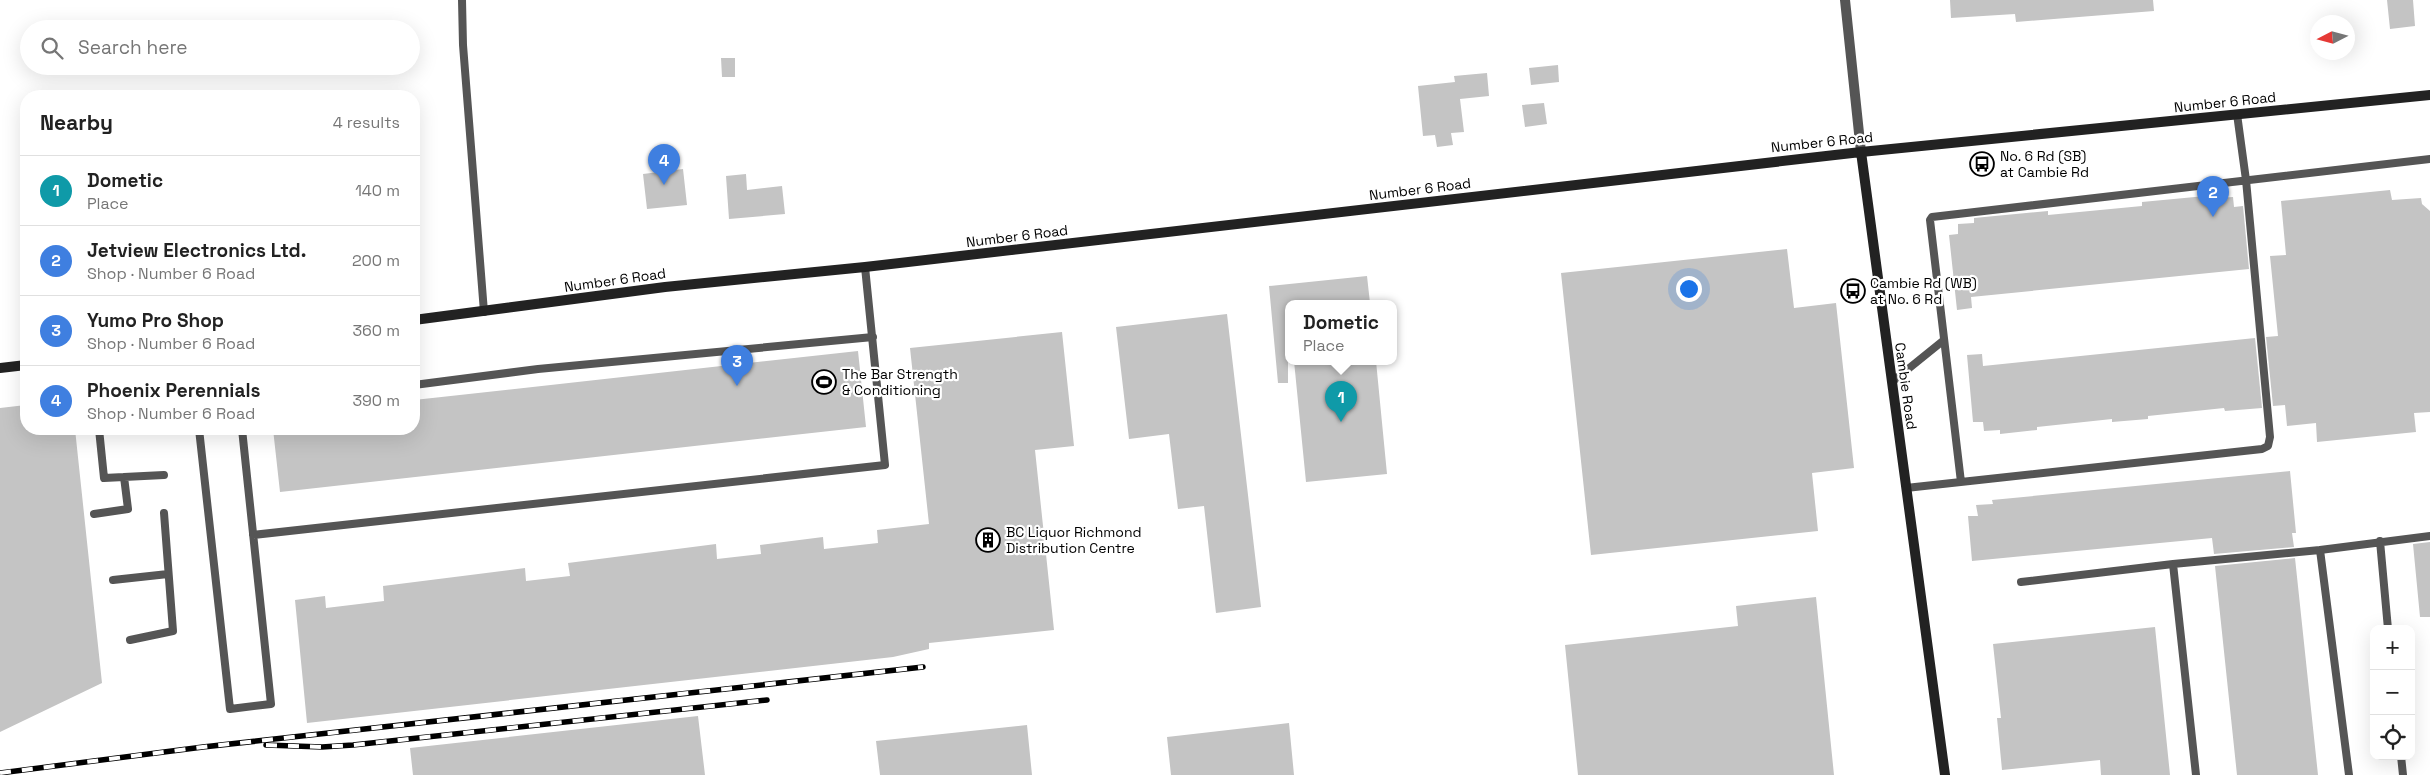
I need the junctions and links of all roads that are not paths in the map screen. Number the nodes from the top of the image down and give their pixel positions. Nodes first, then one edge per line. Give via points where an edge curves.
1 (462, 0) edge
2 (1845, 0) edge
3 (2430, 95) edge
4 (2238, 114) junction
5 (1861, 152) junction
6 (2430, 159) edge
7 (2246, 180) junction
8 (865, 267) junction
9 (484, 312) junction
10 (420, 319) edge
11 (872, 337) junction
12 (1944, 340) junction
13 (20, 366) edge
14 (0, 368) edge
15 (1892, 382) junction
16 (420, 383) edge
17 (99, 435) edge
18 (201, 435) edge
19 (243, 435) edge
20 (164, 475) dead end
21 (124, 477) junction
22 (1961, 482) junction
23 (1906, 488) junction
24 (164, 513) dead end
25 (94, 514) dead end
26 (253, 536) junction
27 (2430, 536) edge
28 (2380, 541) junction
29 (2320, 550) junction
30 (2173, 564) junction
31 (168, 574) junction
32 (113, 580) dead end
33 (2020, 582) dead end
34 (2388, 625) edge
35 (130, 640) dead end
36 (2401, 760) edge
37 (1945, 775) edge
38 (2196, 775) edge
39 (2349, 775) edge
40 (2403, 775) edge

1 - 9 lane
2 - 5 street, Cambie Road
3 - 4 main road, Number 6 Road
4 - 5 main road, Number 6 Road
4 - 7 lane
5 - 8 main road, Number 6 Road
5 - 15 main road, Cambie Road
6 - 7 lane
7 - 12 lane via 1932,217
7 - 22 lane via 2270,437 2268,446
8 - 9 main road, Number 6 Road via 665,287
8 - 11 lane
9 - 10 main road, Number 6 Road
11 - 16 lane
11 - 26 lane via 885,465
12 - 15 lane
12 - 22 lane
13 - 14 main road
15 - 23 main road, Cambie Road
17 - 21 lane via 104,478
18 - 26 lane via 230,709 271,704
19 - 26 lane
20 - 21 lane
21 - 25 lane via 128,509
22 - 23 lane
23 - 37 main road, Cambie Road
24 - 31 lane
27 - 28 lane
28 - 29 lane
28 - 34 lane
29 - 30 lane
29 - 39 lane
30 - 33 lane
30 - 38 lane
31 - 32 lane
31 - 35 lane via 173,631
36 - 40 lane

